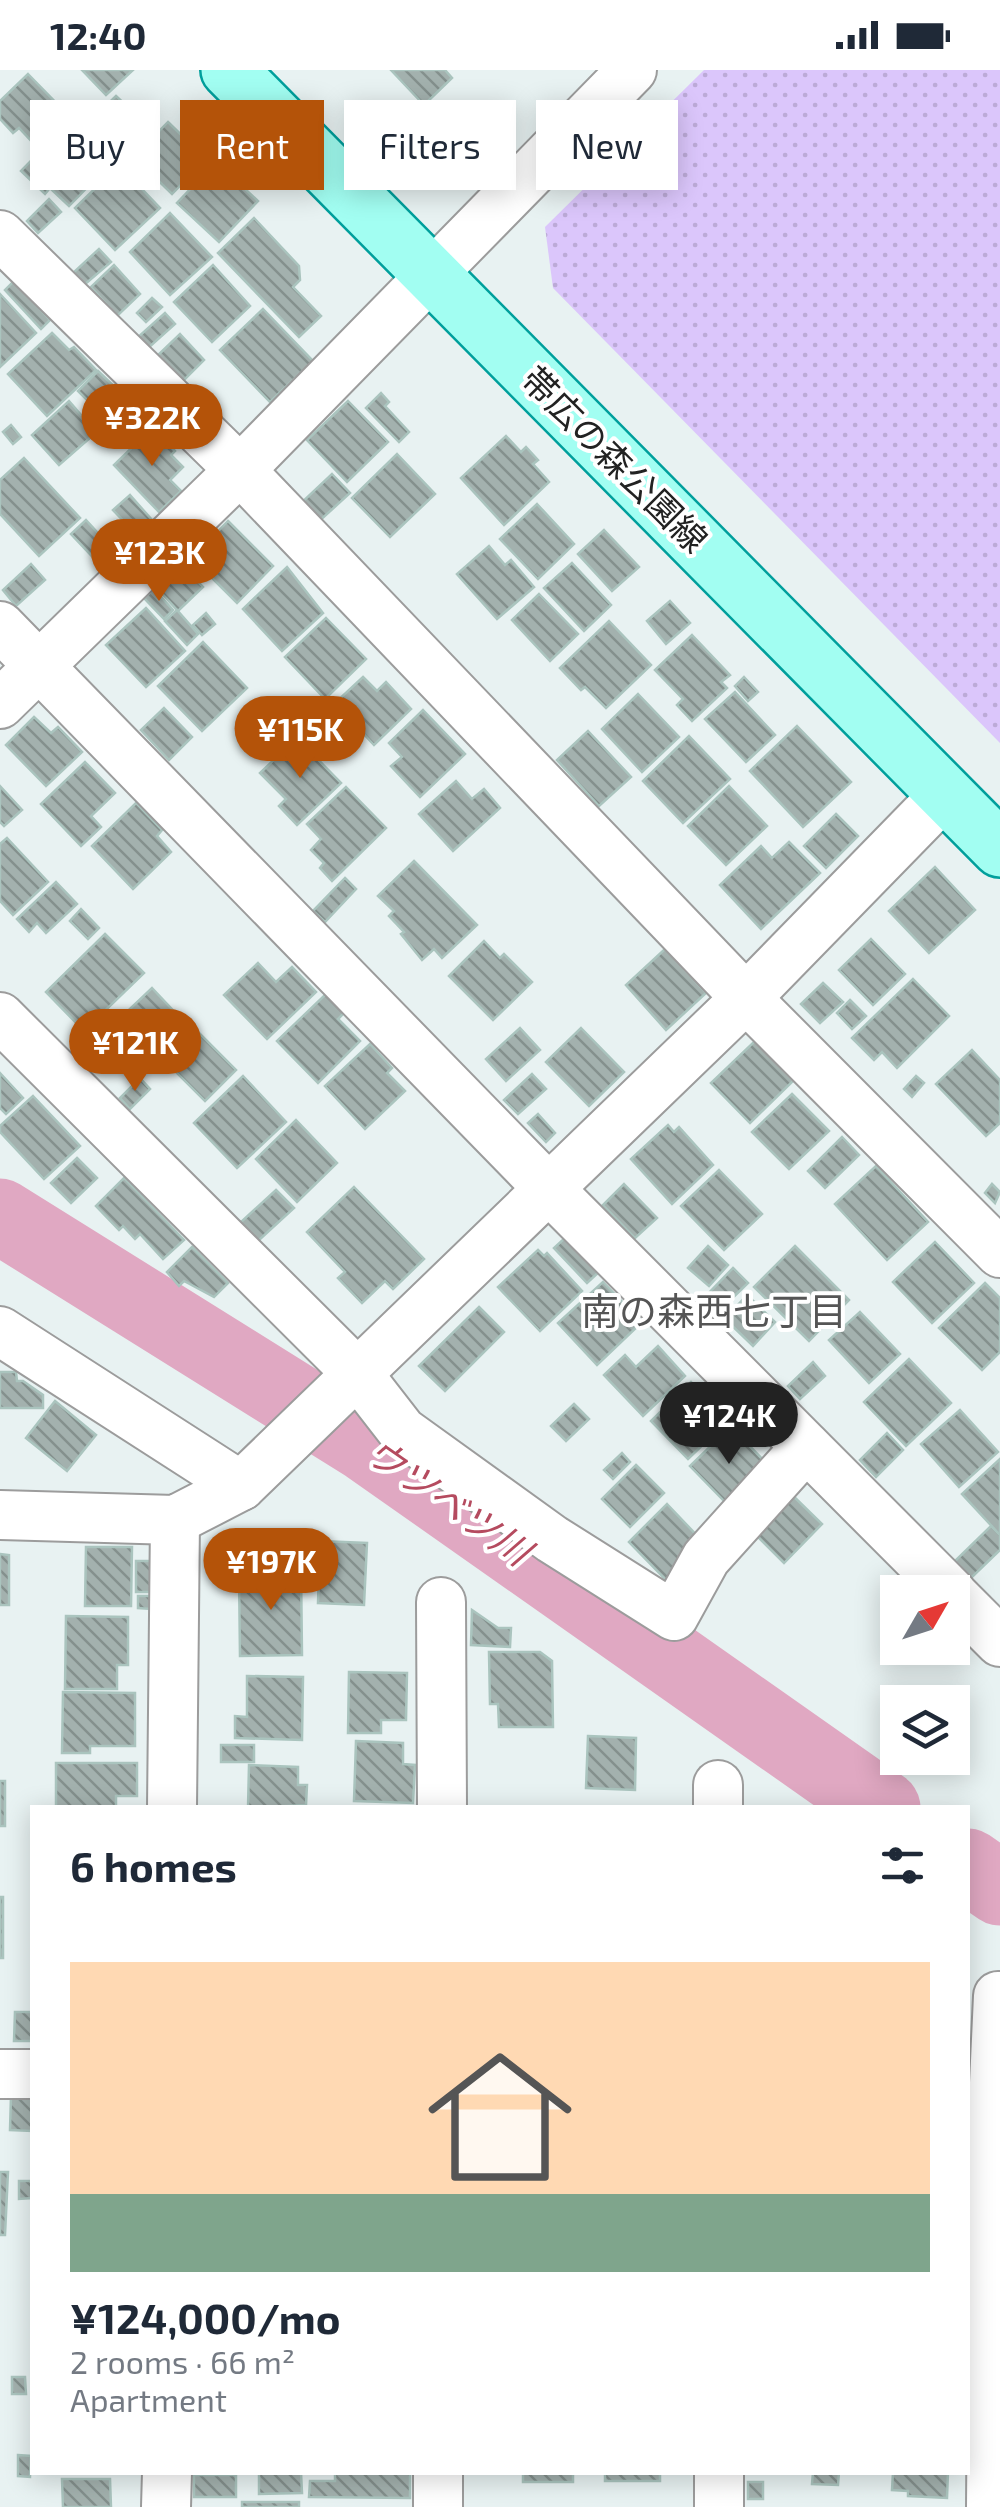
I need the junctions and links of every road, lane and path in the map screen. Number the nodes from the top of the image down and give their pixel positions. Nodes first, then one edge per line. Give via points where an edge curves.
1 (229, 70) edge
2 (632, 70) edge
3 (0, 235) edge
4 (432, 277) junction
5 (240, 470) junction
6 (0, 626) edge
7 (40, 667) junction
8 (0, 704) edge
9 (946, 793) junction
10 (1000, 848) edge
11 (746, 998) junction
12 (0, 1017) edge
13 (550, 1190) junction
14 (1000, 1253) edge
15 (0, 1331) edge
16 (346, 1385) junction
17 (806, 1447) junction
18 (256, 1472) junction
19 (0, 1516) edge
20 (175, 1520) junction
21 (934, 1575) edge
22 (442, 1602) dead end
23 (970, 1611) edge
24 (1000, 1642) edge
25 (172, 1805) edge
26 (442, 1805) edge
27 (998, 1996) edge
28 (0, 2074) edge
29 (30, 2074) edge
30 (981, 2082) edge
31 (167, 2475) edge
32 (438, 2475) edge
33 (720, 2475) edge
34 (166, 2507) edge
35 (438, 2507) edge
36 (719, 2507) edge
37 (991, 2507) edge

1 - 4 main road, 帯広の森公園線
2 - 4 street
3 - 5 street
4 - 5 street
4 - 9 main road, 帯広の森公園線
5 - 7 street
5 - 11 street
6 - 7 street
7 - 8 street
7 - 13 street
9 - 10 main road, 帯広の森公園線
9 - 11 street
11 - 13 street
11 - 14 street
12 - 16 street
13 - 16 street
13 - 17 street
15 - 18 street
16 - 17 street via 552,1538 674,1616 706,1558
16 - 18 street
17 - 21 street
18 - 20 street
19 - 20 street
20 - 25 street
22 - 26 street
23 - 24 street
27 - 30 street
28 - 29 street
30 - 37 street
31 - 34 street
32 - 35 street
33 - 36 street

